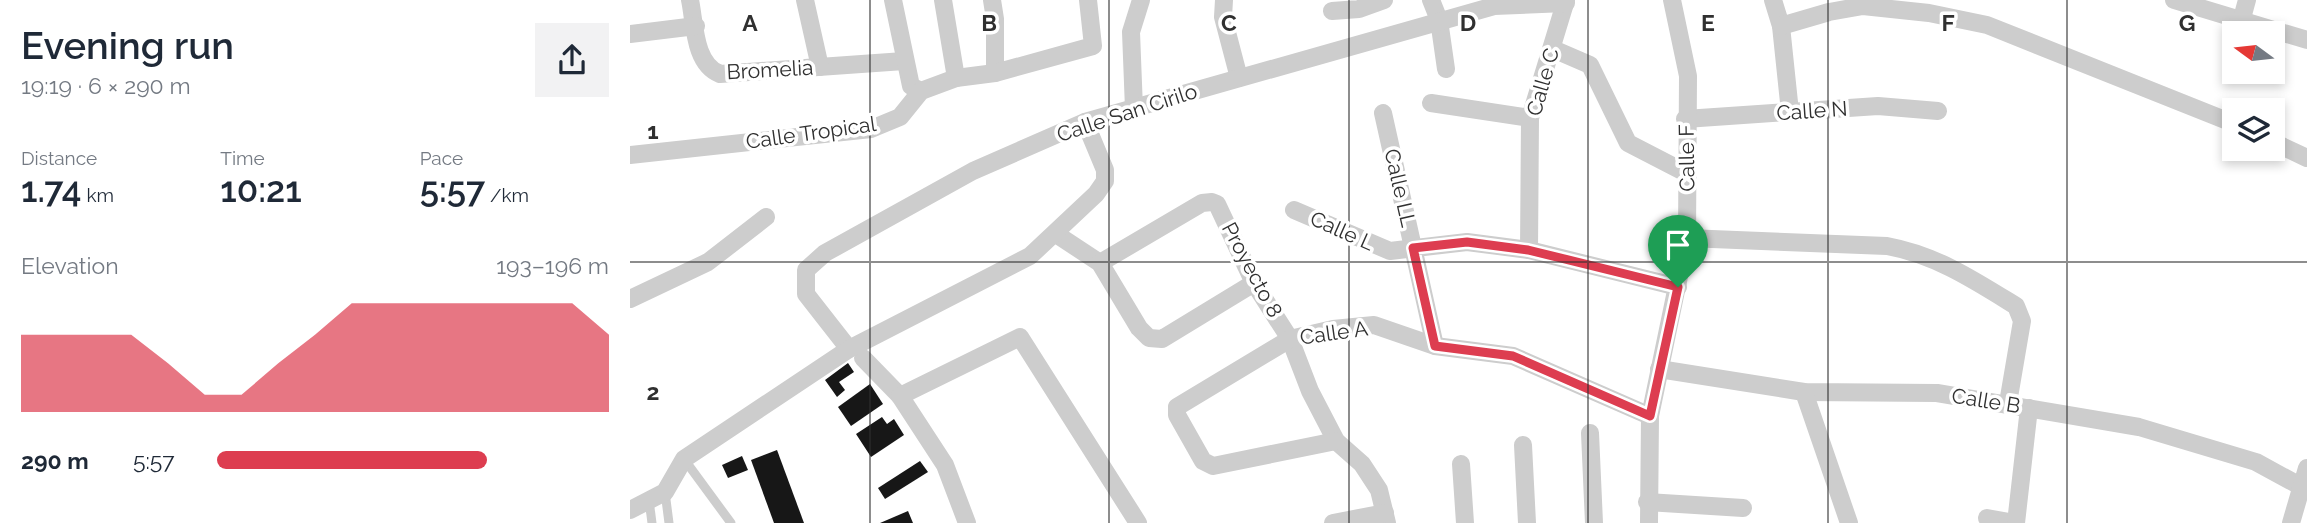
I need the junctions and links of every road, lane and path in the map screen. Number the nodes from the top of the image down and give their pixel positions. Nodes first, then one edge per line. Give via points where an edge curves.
1 (691, 0) edge
2 (805, 0) edge
3 (893, 0) edge
4 (943, 0) edge
5 (992, 0) edge
6 (1088, 0) edge
7 (1141, 0) edge
8 (1224, 0) edge
9 (1384, 0) edge
10 (1431, 0) edge
11 (1672, 0) edge
12 (1773, 0) edge
13 (2174, 0) edge
14 (2247, 0) edge
15 (1566, 2) edge
16 (1493, 3) edge
17 (1332, 11) dead end
18 (1439, 20) junction
19 (2238, 21) edge
20 (2241, 21) edge
21 (696, 26) junction
22 (1780, 26) junction
23 (630, 34) edge
24 (2286, 34) edge
25 (2307, 40) edge
26 (1553, 48) junction
27 (904, 61) junction
28 (820, 67) junction
29 (1446, 69) dead end
30 (995, 73) junction
31 (956, 78) junction
32 (1239, 78) junction
33 (921, 91) junction
34 (1431, 103) dead end
35 (1134, 109) junction
36 (1938, 111) dead end
37 (1790, 112) junction
38 (1383, 113) dead end
39 (1530, 118) junction
40 (1685, 119) junction
41 (2222, 119) edge
42 (1085, 122) junction
43 (2285, 148) edge
44 (630, 155) edge
45 (2307, 158) edge
46 (1688, 174) junction
47 (1294, 210) dead end
48 (766, 217) dead end
49 (1056, 234) junction
50 (1687, 238) junction
51 (1413, 248) junction
52 (1528, 250) junction
53 (1100, 263) junction
54 (1254, 284) junction
55 (1678, 287) junction
56 (630, 299) edge
57 (1290, 339) junction
58 (1435, 346) junction
59 (856, 354) junction
60 (1660, 369) junction
61 (1804, 392) junction
62 (900, 396) junction
63 (2008, 403) junction
64 (2029, 408) junction
65 (1650, 416) junction
66 (1590, 433) dead end
67 (1336, 442) junction
68 (1523, 445) dead end
69 (684, 459) junction
70 (1461, 464) dead end
71 (2307, 468) edge
72 (2302, 487) junction
73 (657, 496) junction
74 (1647, 502) junction
75 (1743, 508) dead end
76 (630, 510) edge
77 (1386, 518) edge
78 (1987, 518) dead end
79 (652, 523) edge
80 (669, 523) edge
81 (732, 523) edge
82 (967, 523) edge
83 (1138, 523) edge
84 (1334, 523) edge
85 (1465, 523) edge
86 (1527, 523) edge
87 (1594, 523) edge
88 (1649, 523) edge
89 (1849, 523) edge
90 (2016, 523) edge
91 (2291, 523) edge

1 - 21 street, Bromelia
2 - 28 street
3 - 27 street
4 - 31 street
5 - 30 street
6 - 30 street, Calle Tropical via 1093,46
7 - 35 street via 1131,32
8 - 32 street via 1223,17
9 - 17 street via 1359,9
10 - 18 street
11 - 40 street, Calle F via 1688,76
12 - 22 street
13 - 19 street
14 - 20 street
15 - 16 street, Calle San Cirilo
15 - 26 street, Calle C
16 - 18 street, Calle San Cirilo
18 - 29 street
18 - 32 street, Calle San Cirilo
21 - 23 street
21 - 28 street, Bromelia via 702,60 720,74
22 - 37 street
22 - 41 street via 1863,6 1987,25
24 - 25 street
26 - 39 street, Calle C
26 - 46 street via 1590,65 1628,143
27 - 28 street, Bromelia
27 - 33 street via 911,86
30 - 31 street, Calle Tropical
31 - 33 street, Calle Tropical
32 - 35 street, Calle San Cirilo
33 - 44 street, Calle Tropical via 900,117 871,129
34 - 39 street
35 - 42 street, Calle San Cirilo
36 - 37 street, Calle N via 1878,106
37 - 40 street, Calle N
38 - 51 street, Calle LL
39 - 52 street, Calle C
40 - 46 street, Calle F
42 - 49 street via 1105,170 1105,181
42 - 59 street, Calle San Cirilo via 973,171 825,253 806,270 806,294
43 - 45 street
46 - 50 street, Calle F
47 - 51 street, Calle L via 1368,244 1390,251
48 - 56 street via 708,262
49 - 53 street
49 - 59 street via 1030,256
50 - 55 street, Calle F
50 - 63 street via 1887,246 1918,251 1943,262 2021,313
51 - 52 street, Calle L via 1467,242
51 - 58 street, Calle LL
52 - 55 street, Calle L
53 - 54 street via 1139,328 1155,339
53 - 54 street, Proyecto 8 via 1202,203 1212,202 1220,208
54 - 57 street, Proyecto 8
55 - 60 street, Calle F
57 - 58 street, Calle A via 1374,325
57 - 67 street, Proyecto 8
57 - 67 street, Calle A via 1183,402 1177,415 1203,461 1213,466
58 - 65 street, Calle A via 1513,356
59 - 62 street
59 - 69 street
60 - 61 street, Calle B
60 - 65 street, Calle F
61 - 63 street, Calle B via 1937,393
61 - 89 street
62 - 82 street via 945,465
62 - 83 street via 1020,337
63 - 64 street, Calle B
64 - 72 street, Calle B via 2165,434 2256,462
64 - 90 street
65 - 74 street, Calle F
66 - 87 street
67 - 77 street, Proyecto 8 via 1362,464 1379,490
68 - 86 street
69 - 73 street
69 - 81 lane
70 - 85 street
71 - 72 street
72 - 91 street
73 - 76 street
73 - 79 lane
73 - 80 lane
74 - 75 street
74 - 88 street, Calle F
77 - 84 street
78 - 90 street

